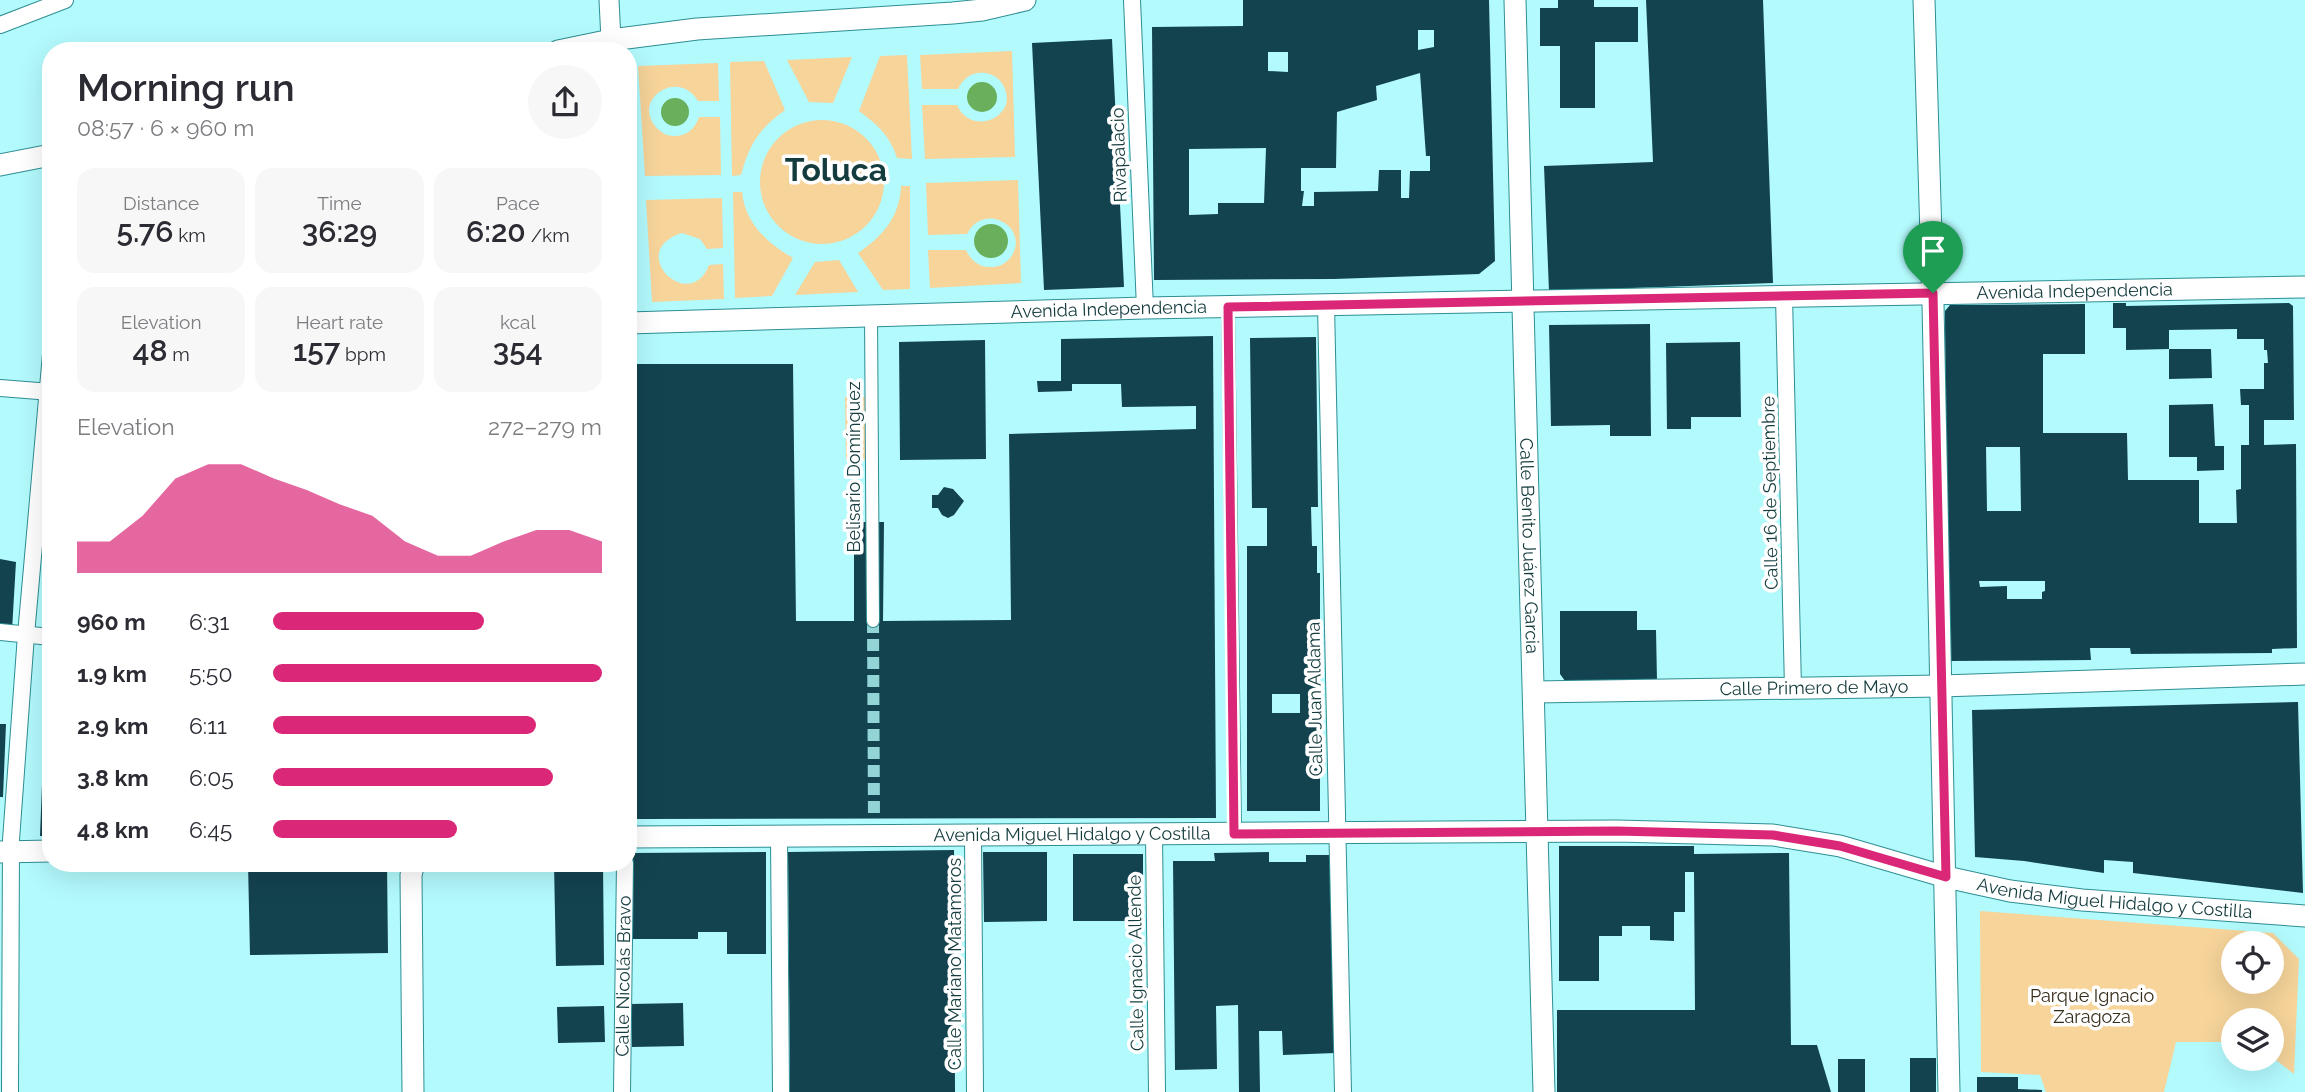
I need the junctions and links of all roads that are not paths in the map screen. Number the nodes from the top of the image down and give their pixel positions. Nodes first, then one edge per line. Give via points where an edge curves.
1 (65, 0) edge
2 (609, 0) edge
3 (1025, 0) edge
4 (1132, 0) edge
5 (1515, 0) edge
6 (1924, 0) edge
7 (921, 7) edge
8 (0, 25) edge
9 (612, 42) edge
10 (628, 42) edge
11 (42, 157) edge
12 (0, 165) edge
13 (2305, 287) edge
14 (1933, 293) junction
15 (1784, 296) junction
16 (1521, 302) junction
17 (1326, 305) junction
18 (1228, 307) junction
19 (1145, 308) junction
20 (871, 314) junction
21 (637, 323) edge
22 (0, 388) edge
23 (42, 391) edge
24 (42, 466) edge
25 (873, 621) tunnel mouth
26 (0, 632) edge
27 (26, 635) junction
28 (42, 636) edge
29 (2305, 674) edge
30 (1941, 686) junction
31 (1793, 689) junction
32 (1534, 692) junction
33 (1538, 832) junction
34 (1336, 833) junction
35 (1154, 834) junction
36 (1234, 834) junction
37 (973, 835) junction
38 (779, 836) junction
39 (637, 837) edge
40 (42, 851) edge
41 (5, 852) edge
42 (412, 872) edge
43 (625, 872) edge
44 (1946, 877) junction
45 (2305, 916) edge
46 (10, 1092) edge
47 (413, 1092) edge
48 (622, 1092) edge
49 (781, 1092) edge
50 (975, 1092) edge
51 (1157, 1092) edge
52 (1343, 1092) edge
53 (1544, 1092) edge
54 (1949, 1092) edge

1 - 8 street
2 - 9 street
3 - 7 main road via 982,10
4 - 19 street, Rivapalacio
5 - 16 main road, Calle Benito Juárez Garcia
6 - 14 main road
7 - 10 main road via 697,29
11 - 12 main road
13 - 14 main road, Avenida Independencia
14 - 15 main road, Avenida Independencia
14 - 30 main road
15 - 16 main road, Avenida Independencia
15 - 31 street, Calle 16 de Septiembre
16 - 17 main road, Avenida Independencia
16 - 32 main road, Calle Benito Juárez Garcia
17 - 18 main road, Avenida Independencia
17 - 34 street, Calle Juan Aldama
18 - 19 main road, Avenida Independencia
18 - 36 street
19 - 20 main road, Avenida Independencia
20 - 21 main road, Avenida Independencia
20 - 25 street, Belisario Domínguez
22 - 23 street
24 - 27 street
26 - 27 street
27 - 28 street
27 - 41 street
29 - 30 main road, Calle Primero de Mayo
30 - 31 main road, Calle Primero de Mayo
30 - 44 main road
31 - 32 main road, Calle Primero de Mayo
32 - 33 main road, Calle Benito Juárez Garcia
33 - 34 main road, Avenida Miguel Hidalgo y Costilla
33 - 44 main road, Avenida Miguel Hidalgo y Costilla via 1773,835 1840,846
33 - 53 main road, Calle Benito Juárez Garcia
34 - 36 main road, Avenida Miguel Hidalgo y Costilla
34 - 52 street, Calle Juan Aldama
35 - 36 main road, Avenida Miguel Hidalgo y Costilla
35 - 37 main road, Avenida Miguel Hidalgo y Costilla
35 - 51 street, Calle Ignacio Allende
37 - 38 main road, Avenida Miguel Hidalgo y Costilla via 874,830
37 - 50 street, Calle Mariano Matamoros
38 - 39 main road, Avenida Miguel Hidalgo y Costilla
38 - 49 street
40 - 41 main road
41 - 46 street
42 - 47 main road
43 - 48 street, Calle Nicolás Bravo
44 - 45 main road, Avenida Miguel Hidalgo y Costilla via 2082,900
44 - 54 main road

